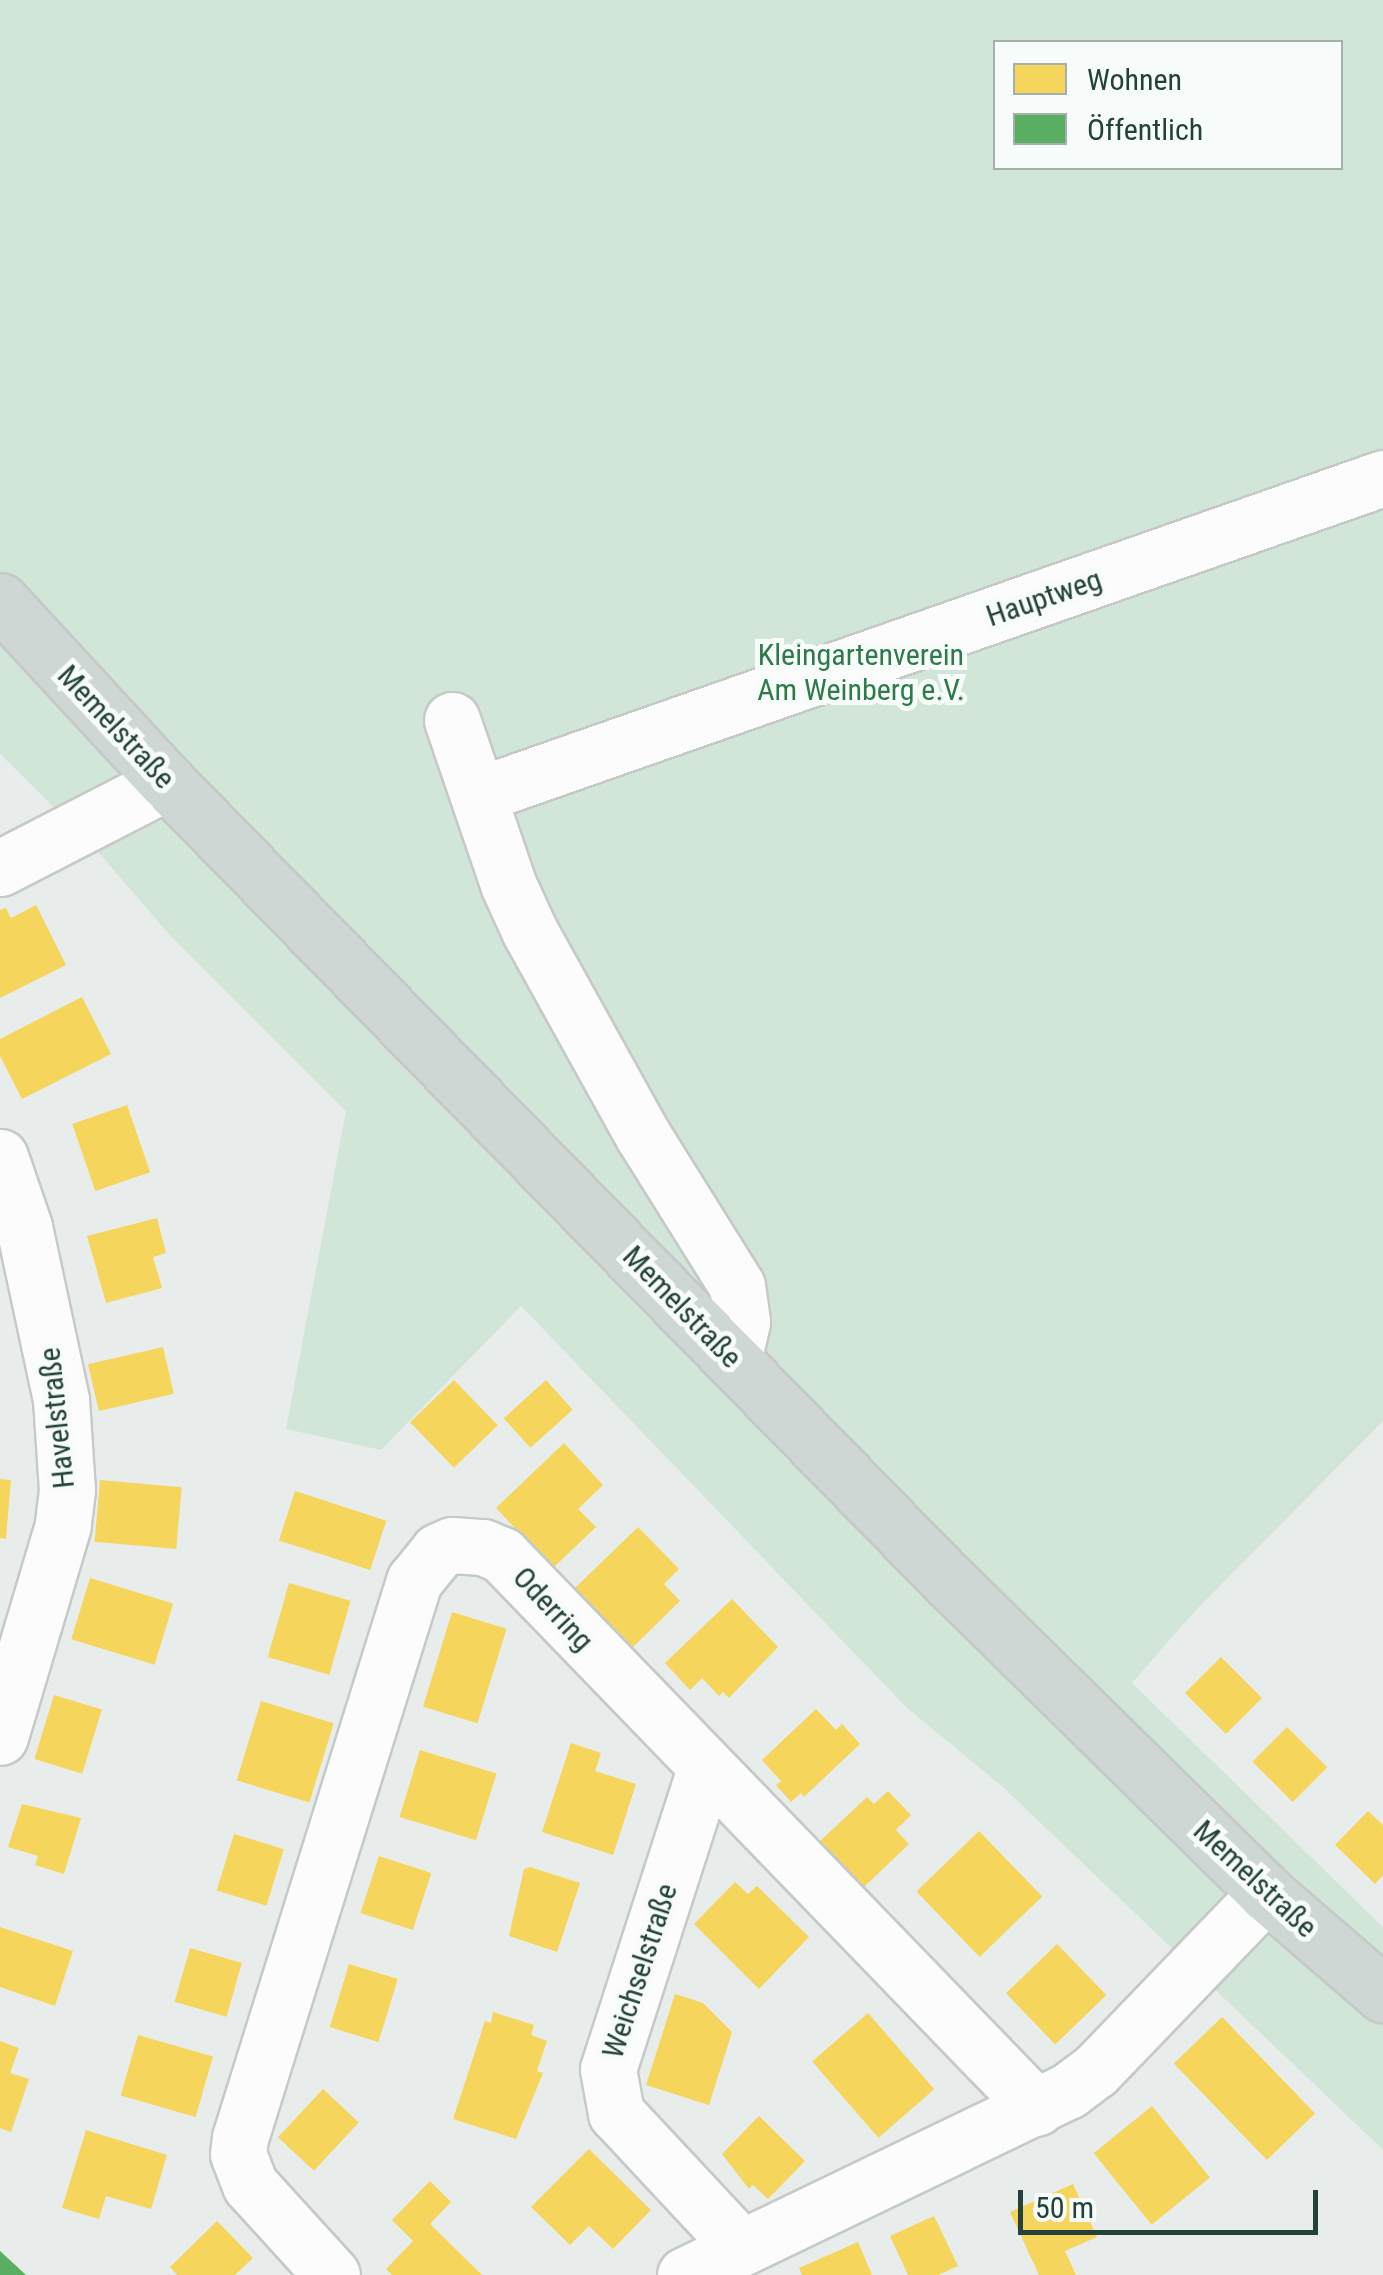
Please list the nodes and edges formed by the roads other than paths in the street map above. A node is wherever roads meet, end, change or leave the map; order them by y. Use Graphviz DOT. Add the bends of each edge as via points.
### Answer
graph roads {
  1 [pos="1383,478"];
  2 [pos="0,602"];
  3 [pos="452,720"];
  4 [pos="166,782"];
  5 [pos="478,795"];
  6 [pos="0,868"];
  7 [pos="0,1156"];
  8 [pos="733,1360"];
  9 [pos="0,1738"];
  10 [pos="705,1769"];
  11 [pos="1266,1893"];
  12 [pos="1383,1994"];
  13 [pos="1037,2108"];
  14 [pos="741,2248"];
  15 [pos="332,2275"];
  16 [pos="685,2275"];
  1 -- 5 [label="street, Hauptweg"];
  2 -- 4 [label="main road, Memelstraße"];
  3 -- 5 [label="street"];
  4 -- 6 [label="street"];
  4 -- 8 [label="main road, Memelstraße"];
  5 -- 8 [label="street" via="508,884 565,1002 736,1286 742,1322"];
  7 -- 9 [label="street, Havelstraße" via="24,1226 54,1365 67,1490 63,1525"];
  8 -- 11 [label="main road, Memelstraße"];
  10 -- 13 [label="street, Oderring"];
  10 -- 14 [label="street, Weichselstraße" via="608,2069 616,2113"];
  10 -- 15 [label="street, Oderring" via="502,1555 452,1545 425,1565 414,1581 240,2138 238,2154 250,2185"];
  11 -- 12 [label="main road, Memelstraße"];
  11 -- 13 [label="street" via="1095,2071"];
  13 -- 14 [label="street"];
  14 -- 16 [label="street"];
}
